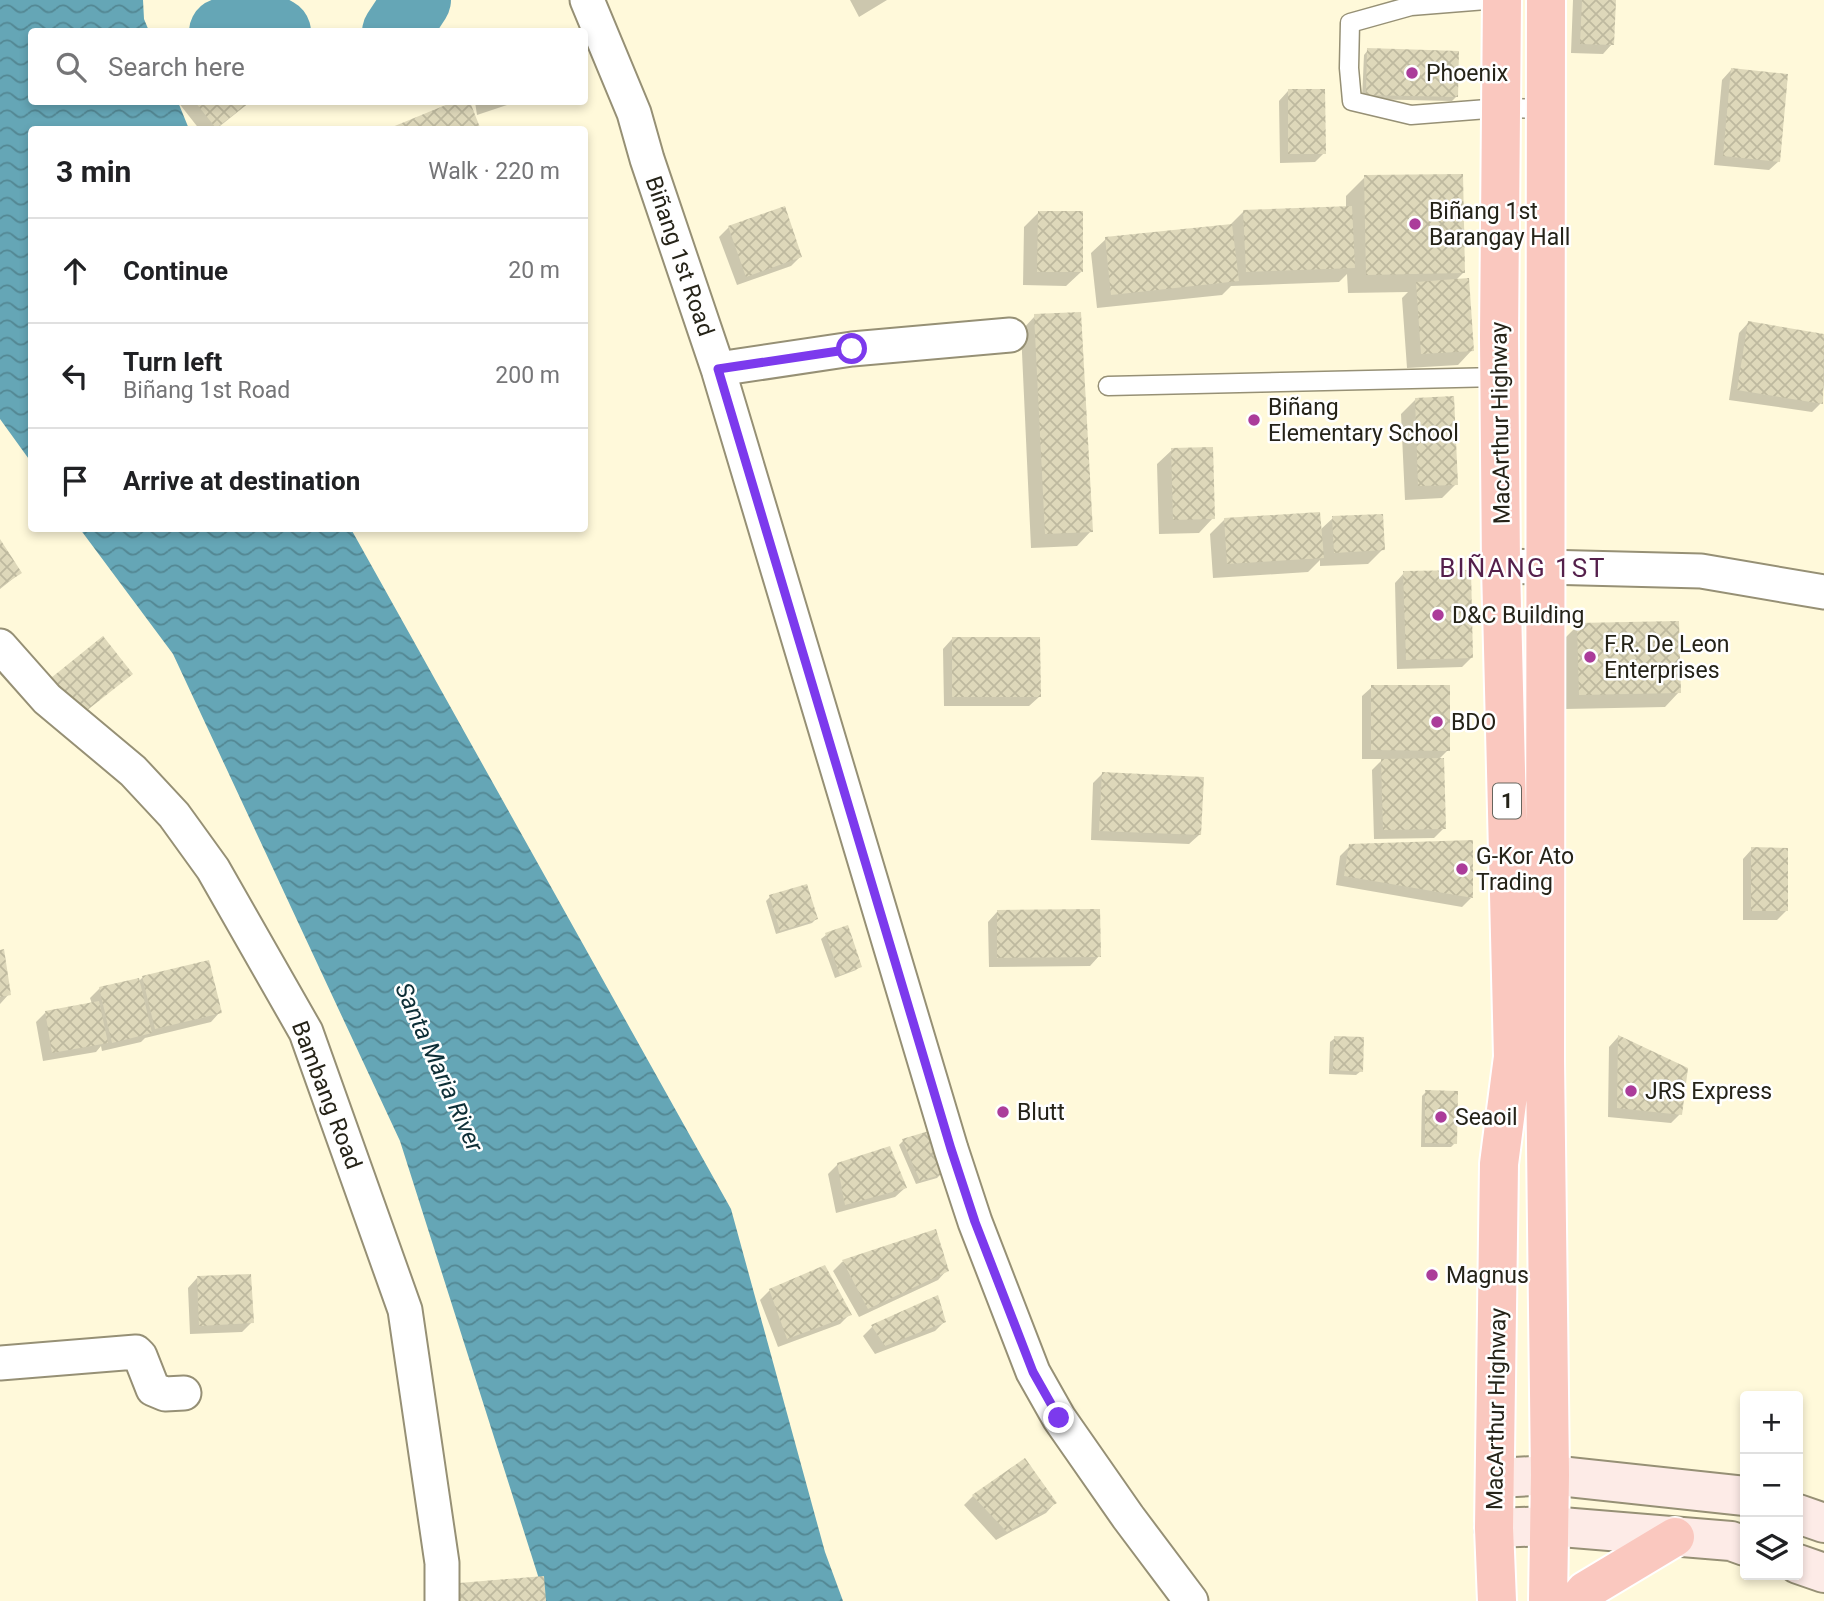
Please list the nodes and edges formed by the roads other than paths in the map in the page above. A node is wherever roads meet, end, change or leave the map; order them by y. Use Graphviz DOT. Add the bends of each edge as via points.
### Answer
graph roads {
  1 [pos="587,0"];
  2 [pos="1486,0"];
  3 [pos="1502,0"];
  4 [pos="1539,0"];
  5 [pos="1500,108"];
  6 [pos="1546,108"];
  7 [pos="1010,335"];
  8 [pos="718,369"];
  9 [pos="1499,377"];
  10 [pos="1108,386"];
  11 [pos="1501,566"];
  12 [pos="1547,566"];
  13 [pos="1824,592"];
  14 [pos="0,646"];
  15 [pos="0,1363"];
  16 [pos="184,1393"];
  17 [pos="1550,1475"];
  18 [pos="1496,1478"];
  19 [pos="1740,1495"];
  20 [pos="1803,1516"];
  21 [pos="1824,1523"];
  22 [pos="1549,1526"];
  23 [pos="1494,1528"];
  24 [pos="1675,1537"];
  25 [pos="1740,1544"];
  26 [pos="1803,1566"];
  27 [pos="1824,1573"];
  28 [pos="442,1601"];
  29 [pos="1191,1601"];
  30 [pos="1497,1601"];
  31 [pos="1548,1601"];
  32 [pos="1577,1601"];
  1 -- 8 [label="street, Biñang 1st Road" via="634,113"];
  2 -- 5 [label="lane" via="1411,6 1350,23 1352,101 1411,115"];
  3 -- 5 [label="highway, MacArthur Highway / 1"];
  4 -- 6 [label="highway, MacArthur Highway / 1"];
  5 -- 6 [label="lane"];
  5 -- 9 [label="highway, MacArthur Highway / 1"];
  6 -- 12 [label="highway, MacArthur Highway / 1"];
  7 -- 8 [label="street" via="852,349"];
  8 -- 29 [label="street, Biñang 1st Road" via="975,1222 1033,1372 1059,1418"];
  9 -- 10 [label="lane"];
  9 -- 11 [label="highway, MacArthur Highway / 1"];
  11 -- 12 [label="street"];
  11 -- 18 [label="highway, MacArthur Highway / 1" via="1513,1056 1499,1164"];
  12 -- 13 [label="street" via="1701,571"];
  12 -- 17 [label="highway, MacArthur Highway / 1" via="1545,1152"];
  14 -- 28 [label="street, Bambang Road" via="47,699 133,771 174,815 213,869 306,1032 405,1310 442,1563"];
  15 -- 16 [label="street" via="136,1352 153,1389"];
  17 -- 18 [label="main road"];
  17 -- 19 [label="main road"];
  17 -- 22 [label="highway, MacArthur Highway / 1"];
  18 -- 23 [label="highway, MacArthur Highway / 1"];
  20 -- 21 [label="main road"];
  22 -- 23 [label="main road"];
  22 -- 24 [label="main road"];
  22 -- 31 [label="highway, MacArthur Highway / 1"];
  23 -- 30 [label="highway, MacArthur Highway / 1"];
  24 -- 25 [label="main road"];
  24 -- 32 [label="highway"];
  26 -- 27 [label="main road"];
}
